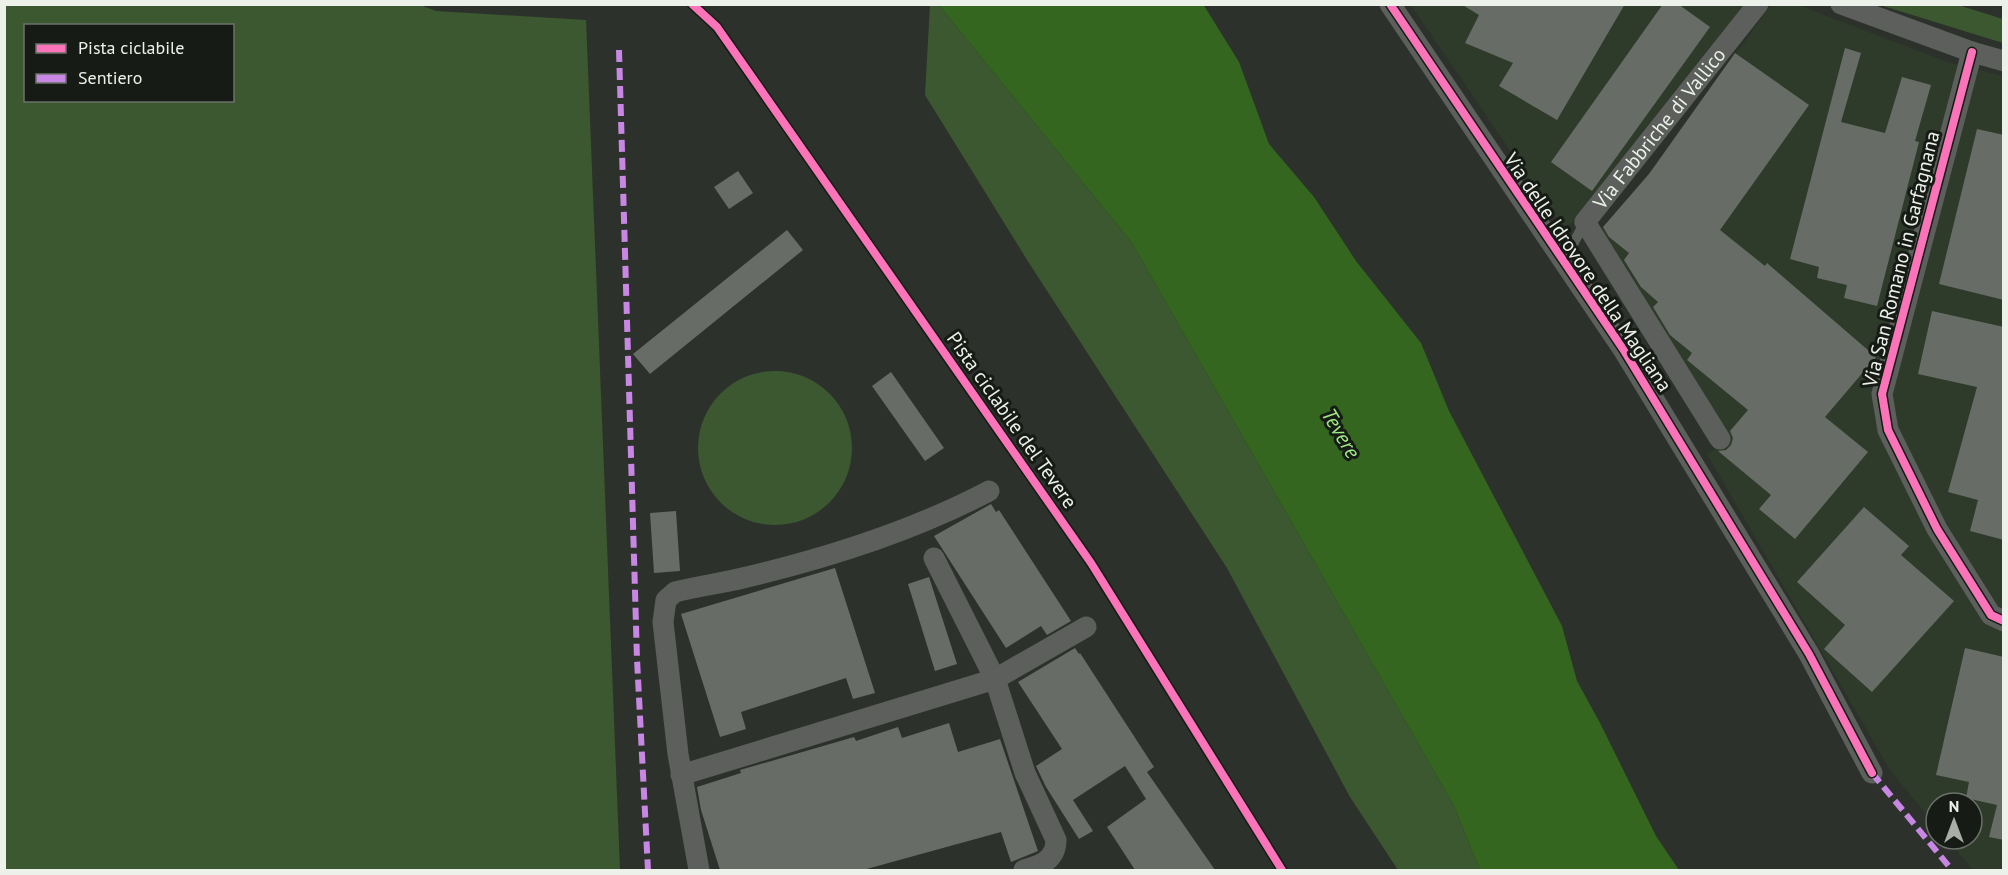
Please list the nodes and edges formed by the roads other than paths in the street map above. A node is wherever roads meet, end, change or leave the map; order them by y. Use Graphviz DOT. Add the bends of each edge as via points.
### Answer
graph roads {
  1 [pos="1389,4"];
  2 [pos="1758,4"];
  3 [pos="1841,4"];
  4 [pos="1972,52"];
  5 [pos="2004,61"];
  6 [pos="1585,222"];
  7 [pos="1570,271"];
  8 [pos="1720,439"];
  9 [pos="989,491"];
  10 [pos="934,558"];
  11 [pos="2004,621"];
  12 [pos="1086,627"];
  13 [pos="995,679"];
  14 [pos="1872,772"];
  15 [pos="681,775"];
  16 [pos="699,870"];
  17 [pos="1024,870"];
  1 -- 7 [label="street, Via delle Idrovore della Magliana"];
  2 -- 6 [label="street, Via Fabbriche di Vallico"];
  3 -- 4 [label="street"];
  4 -- 5 [label="street"];
  4 -- 11 [label="street, Via San Romano in Garfagnana" via="1882,394 1888,430 1937,530 1991,615"];
  6 -- 7 [label="lane" via="1573,244"];
  6 -- 8 [label="street, Via Fabbriche di Vallico"];
  7 -- 14 [label="street, Via delle Idrovore della Magliana" via="1623,349 1809,654"];
  9 -- 15 [label="street" via="943,515 890,535 670,596 663,606 663,622"];
  10 -- 13 [label="street"];
  12 -- 13 [label="street"];
  13 -- 15 [label="street"];
  13 -- 17 [label="street" via="1025,772 1056,840 1049,860"];
  15 -- 16 [label="street"];
}
